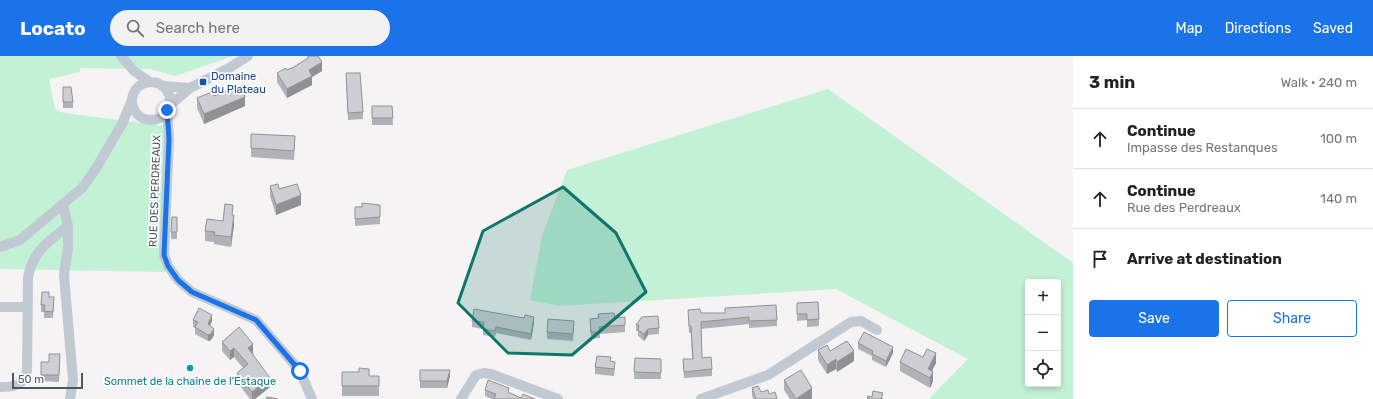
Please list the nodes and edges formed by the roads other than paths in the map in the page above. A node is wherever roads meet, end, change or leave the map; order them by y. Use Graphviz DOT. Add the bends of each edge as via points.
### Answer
graph roads {
  1 [pos="121,56"];
  2 [pos="248,56"];
  3 [pos="134,71"];
  4 [pos="150,82"];
  5 [pos="139,86"];
  6 [pos="162,86"];
  7 [pos="190,88"];
  8 [pos="132,100"];
  9 [pos="168,108"];
  10 [pos="138,115"];
  11 [pos="156,119"];
  12 [pos="122,124"];
  13 [pos="169,129"];
  14 [pos="63,205"];
  15 [pos="68,226"];
  16 [pos="0,247"];
  17 [pos="0,307"];
  18 [pos="27,307"];
  19 [pos="877,330"];
  20 [pos="0,387"];
  21 [pos="70,399"];
  22 [pos="312,399"];
  23 [pos="461,399"];
  24 [pos="558,399"];
  25 [pos="701,399"];
  1 -- 3 [label="street"];
  2 -- 7 [label="street"];
  3 -- 4 [label="street"];
  3 -- 5 [label="street"];
  4 -- 5 [label="street"];
  4 -- 6 [label="street"];
  5 -- 8 [label="street"];
  6 -- 7 [label="street"];
  6 -- 9 [label="street" via="169,95"];
  7 -- 9 [label="street"];
  8 -- 10 [label="street"];
  8 -- 12 [label="street"];
  9 -- 11 [label="street"];
  9 -- 13 [label="street, RUE DES PERDREAUX"];
  10 -- 11 [label="street" via="148,120"];
  10 -- 12 [label="street"];
  11 -- 13 [label="street, RUE DES PERDREAUX"];
  12 -- 14 [label="street" via="82,188"];
  13 -- 22 [label="street, RUE DES PERDREAUX" via="164,255 168,266 178,280 192,292 256,320 300,371"];
  14 -- 15 [label="street"];
  14 -- 16 [label="street" via="20,240"];
  15 -- 18 [label="street" via="44,245 30,264"];
  15 -- 21 [label="street" via="64,275 73,380"];
  17 -- 18 [label="street"];
  18 -- 20 [label="street" via="25,379 13,387"];
  19 -- 25 [label="street" via="861,321 851,322 768,375"];
  23 -- 24 [label="street" via="476,375 484,372"];
}
